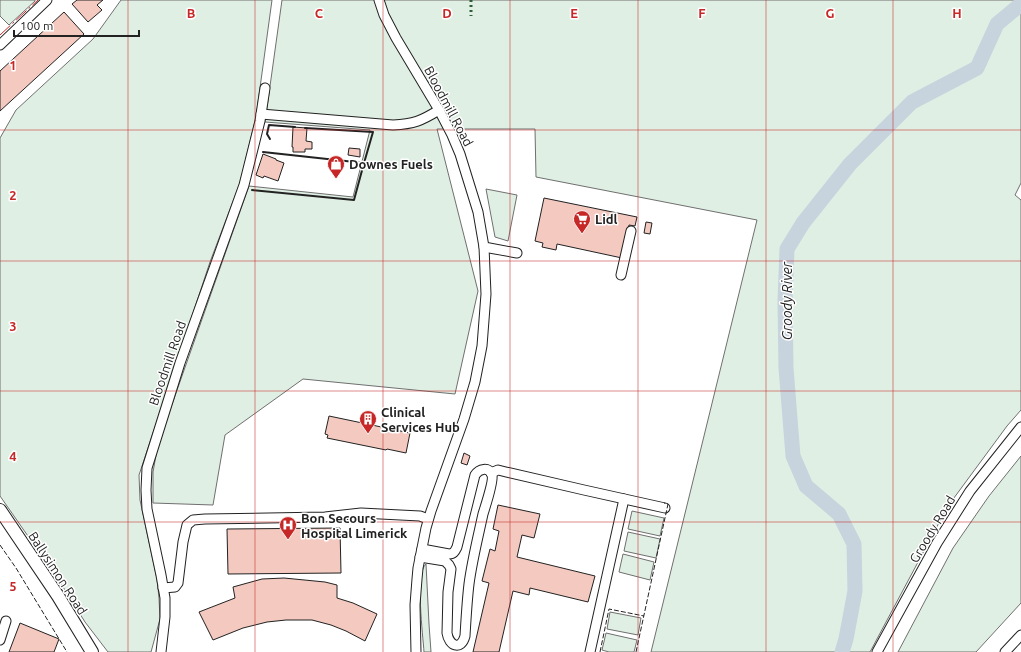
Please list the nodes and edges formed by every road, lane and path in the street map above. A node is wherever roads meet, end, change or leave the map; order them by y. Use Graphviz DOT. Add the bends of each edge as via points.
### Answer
graph roads {
  1 [pos="47,0"];
  2 [pos="379,0"];
  3 [pos="0,45"];
  4 [pos="265,88"];
  5 [pos="439,110"];
  6 [pos="261,114"];
  7 [pos="630,231"];
  8 [pos="484,247"];
  9 [pos="517,253"];
  10 [pos="621,275"];
  11 [pos="1021,427"];
  12 [pos="491,473"];
  13 [pos="624,500"];
  14 [pos="665,508"];
  15 [pos="0,510"];
  16 [pos="428,520"];
  17 [pos="421,553"];
  18 [pos="163,588"];
  19 [pos="6,622"];
  20 [pos="1021,635"];
  21 [pos="0,640"];
  22 [pos="92,652"];
  23 [pos="161,652"];
  24 [pos="416,652"];
  25 [pos="590,652"];
  26 [pos="878,652"];
  27 [pos="1005,652"];
  1 -- 3 [label="street"];
  2 -- 5 [label="street, Bloodmill Road" via="396,38"];
  4 -- 6 [label="street, Bloodmill Road"];
  5 -- 6 [label="street" via="419,121 393,125"];
  5 -- 8 [label="street, Bloodmill Road" via="466,171 478,212"];
  6 -- 18 [label="street, Bloodmill Road" via="244,186 180,363 147,468 147,509"];
  7 -- 10 [label="street"];
  8 -- 9 [label="street"];
  8 -- 16 [label="street, Bloodmill Road" via="486,294 482,346 475,382"];
  11 -- 26 [label="street, Groody Road" via="970,491 937,543"];
  12 -- 13 [label="street" via="498,470"];
  12 -- 17 [label="street" via="484,469 477,471 475,475 454,552"];
  12 -- 17 [label="street" via="492,482 469,583 465,636 461,644 453,644 447,633 451,569 445,561"];
  13 -- 14 [label="street"];
  13 -- 25 [label="street"];
  15 -- 22 [label="main road, Ballysimon Road"];
  16 -- 17 [label="street, Bloodmill Road"];
  16 -- 18 [label="street" via="420,516 360,513 325,517 193,520 187,526 183,542 178,583 175,587"];
  17 -- 24 [label="street, Bloodmill Road" via="415,605"];
  18 -- 23 [label="street, Bloodmill Road" via="166,616"];
  19 -- 21 [label="street"];
  20 -- 27 [label="street"];
}
